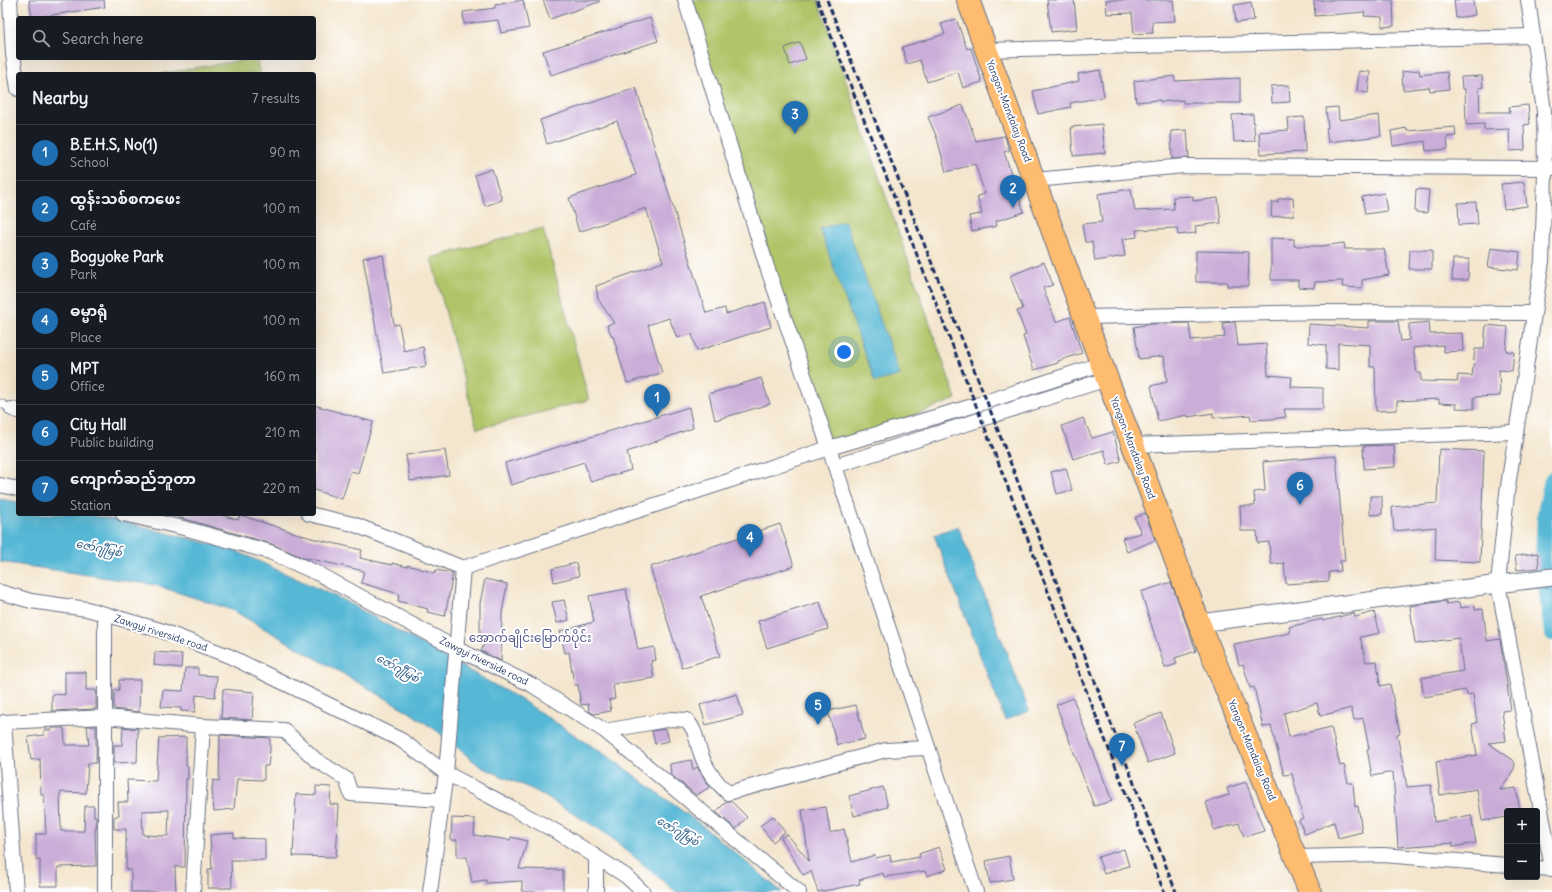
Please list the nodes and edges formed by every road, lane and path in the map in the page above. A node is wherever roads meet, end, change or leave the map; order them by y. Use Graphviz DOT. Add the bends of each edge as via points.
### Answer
graph roads {
  1 [pos="10,0"];
  2 [pos="685,0"];
  3 [pos="968,0"];
  4 [pos="1528,0"];
  5 [pos="1533,36"];
  6 [pos="985,50"];
  7 [pos="16,75"];
  8 [pos="1548,168"];
  9 [pos="1035,180"];
  10 [pos="1533,313"];
  11 [pos="1085,317"];
  12 [pos="1104,371"];
  13 [pos="1516,432"];
  14 [pos="1133,445"];
  15 [pos="829,448"];
  16 [pos="835,466"];
  17 [pos="0,484"];
  18 [pos="16,488"];
  19 [pos="316,515"];
  20 [pos="132,516"];
  21 [pos="463,568"];
  22 [pos="1552,577"];
  23 [pos="1506,583"];
  24 [pos="0,592"];
  25 [pos="105,614"];
  26 [pos="1199,623"];
  27 [pos="457,649"];
  28 [pos="105,717"];
  29 [pos="203,726"];
  30 [pos="605,731"];
  31 [pos="927,748"];
  32 [pos="446,773"];
  33 [pos="442,800"];
  34 [pos="596,857"];
  35 [pos="1297,857"];
  36 [pos="1504,865"];
  37 [pos="1540,868"];
  38 [pos="1552,869"];
  39 [pos="16,892"];
  40 [pos="105,892"];
  41 [pos="193,892"];
  42 [pos="430,892"];
  43 [pos="596,892"];
  44 [pos="643,892"];
  45 [pos="799,892"];
  46 [pos="976,892"];
  47 [pos="1310,892"];
  1 -- 7 [label="street"];
  2 -- 15 [label="street" via="767,267"];
  3 -- 6 [label="highway, Yangon-Mandalay Road"];
  4 -- 5 [label="street"];
  5 -- 6 [label="street"];
  5 -- 8 [label="street" via="1544,111"];
  6 -- 9 [label="highway, Yangon-Mandalay Road"];
  8 -- 9 [label="street" via="1184,166"];
  8 -- 10 [label="street" via="1542,261"];
  9 -- 11 [label="highway, Yangon-Mandalay Road"];
  10 -- 11 [label="street" via="1322,312"];
  10 -- 13 [label="street"];
  11 -- 12 [label="highway, Yangon-Mandalay Road"];
  12 -- 14 [label="highway, Yangon-Mandalay Road"];
  12 -- 15 [label="street"];
  12 -- 16 [label="street"];
  13 -- 14 [label="street"];
  13 -- 23 [label="street" via="1507,493"];
  14 -- 26 [label="highway, Yangon-Mandalay Road"];
  15 -- 16 [label="street"];
  15 -- 21 [label="street"];
  16 -- 31 [label="street"];
  17 -- 18 [label="street"];
  19 -- 21 [label="street" via="353,524"];
  20 -- 27 [label="street, Zawgyi riverside road" via="270,552 319,574"];
  21 -- 27 [label="street"];
  22 -- 23 [label="street"];
  23 -- 26 [label="street"];
  23 -- 38 [label="street"];
  24 -- 25 [label="street, Zawgyi riverside road" via="31,601"];
  25 -- 28 [label="street"];
  25 -- 32 [label="street, Zawgyi riverside road" via="160,630 229,656 401,740"];
  26 -- 35 [label="highway, Yangon-Mandalay Road"];
  27 -- 30 [label="street, Zawgyi riverside road" via="532,685"];
  27 -- 32 [label="street"];
  28 -- 29 [label="street"];
  28 -- 39 [label="street" via="4,722"];
  28 -- 40 [label="street"];
  29 -- 33 [label="street" via="284,730 316,760 346,779 351,794"];
  29 -- 41 [label="street"];
  30 -- 31 [label="street" via="671,718 687,720 696,731 701,754 716,782 728,793 886,750"];
  30 -- 45 [label="street, Zawgyi riverside road"];
  31 -- 46 [label="street"];
  32 -- 33 [label="street"];
  32 -- 34 [label="street, Zawgyi riverside road" via="559,833"];
  33 -- 42 [label="street"];
  34 -- 43 [label="street"];
  34 -- 44 [label="street, Zawgyi riverside road" via="626,876"];
  35 -- 36 [label="street" via="1383,855"];
  35 -- 47 [label="highway, Yangon-Mandalay Road"];
  37 -- 38 [label="street"];
}
